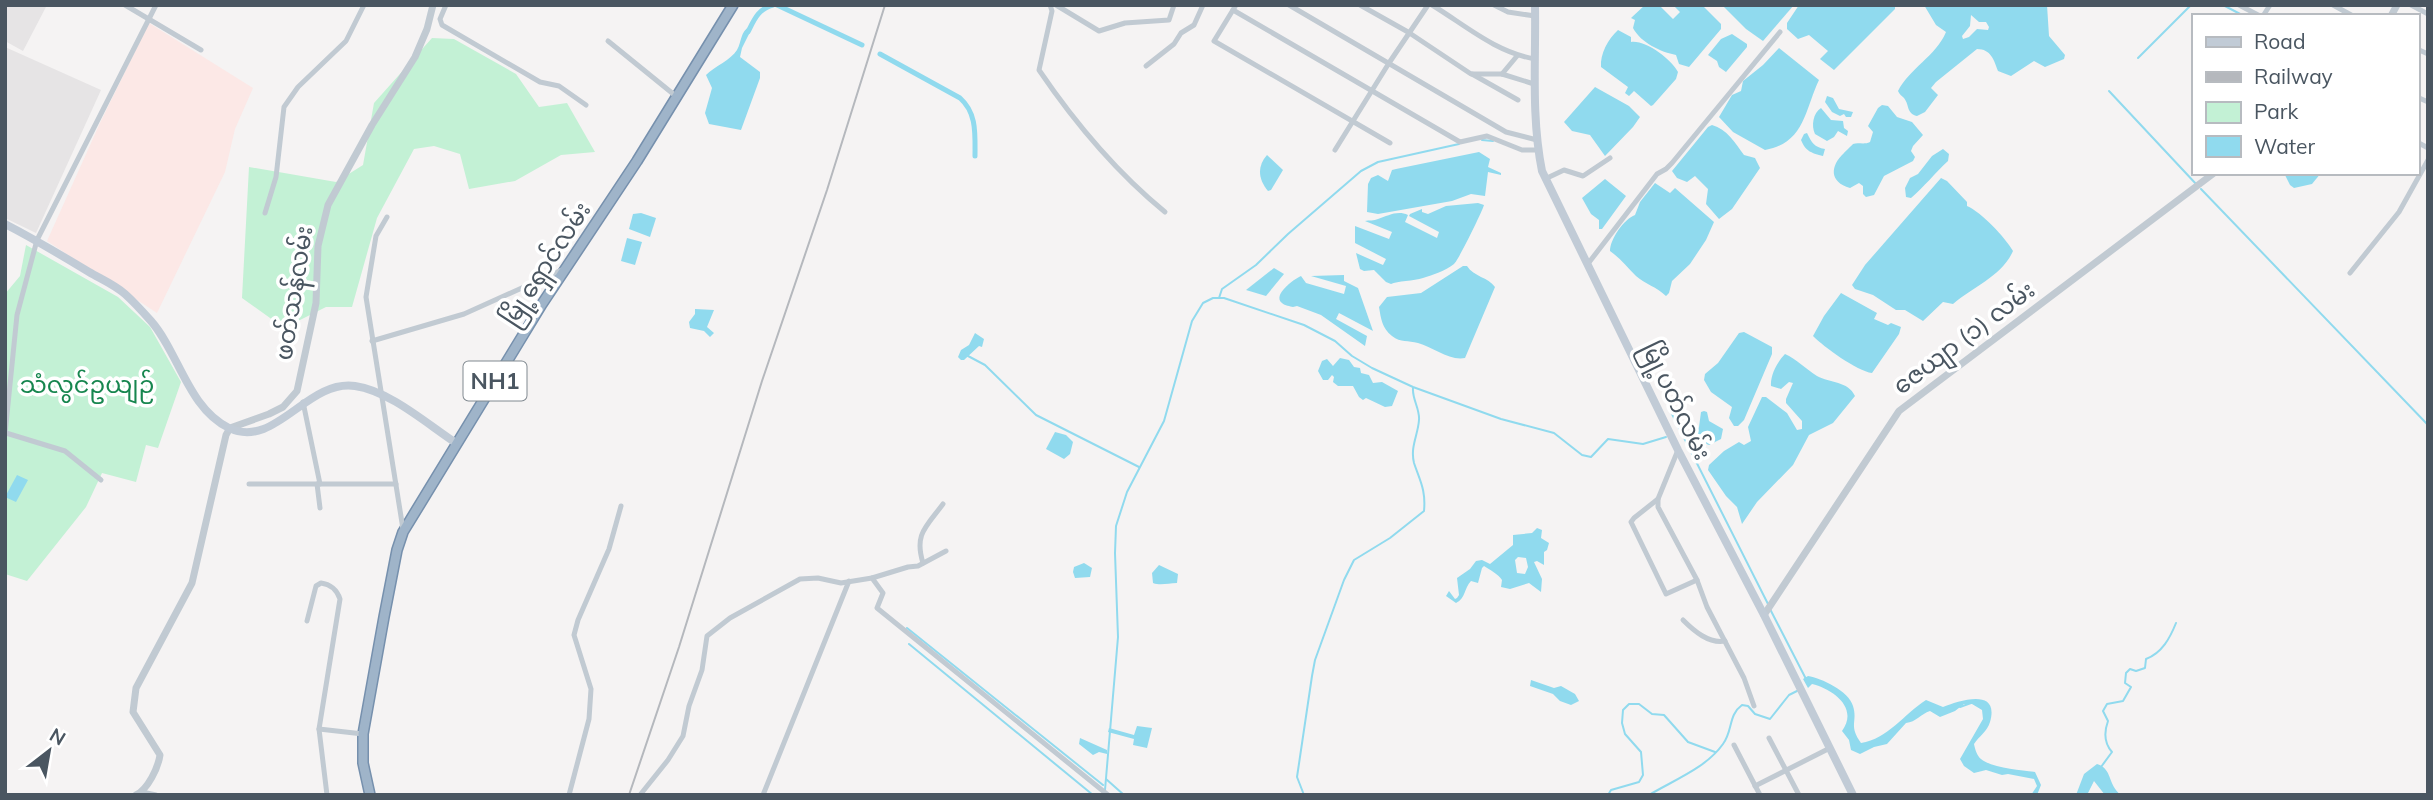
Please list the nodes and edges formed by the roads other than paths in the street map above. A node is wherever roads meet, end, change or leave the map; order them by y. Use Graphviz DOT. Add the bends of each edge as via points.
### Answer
graph roads {
  1 [pos="125,5"];
  2 [pos="156,5"];
  3 [pos="364,5"];
  4 [pos="432,5"];
  5 [pos="446,5"];
  6 [pos="733,5"];
  7 [pos="1050,5"];
  8 [pos="1056,5"];
  9 [pos="1174,5"];
  10 [pos="1203,5"];
  11 [pos="1289,5"];
  12 [pos="1360,5"];
  13 [pos="1430,5"];
  14 [pos="1493,5"];
  15 [pos="1535,5"];
  16 [pos="2239,5"];
  17 [pos="2333,5"];
  18 [pos="2411,5"];
  19 [pos="1234,8"];
  20 [pos="2258,14"];
  21 [pos="2349,14"];
  22 [pos="2428,14"];
  23 [pos="1535,16"];
  24 [pos="150,19"];
  25 [pos="429,20"];
  26 [pos="442,25"];
  27 [pos="1408,32"];
  28 [pos="1780,32"];
  29 [pos="608,41"];
  30 [pos="201,50"];
  31 [pos="1517,56"];
  32 [pos="1535,59"];
  33 [pos="1389,63"];
  34 [pos="1146,66"];
  35 [pos="1471,74"];
  36 [pos="1502,74"];
  37 [pos="1534,84"];
  38 [pos="1372,92"];
  39 [pos="677,97"];
  40 [pos="1518,100"];
  41 [pos="586,105"];
  42 [pos="1353,122"];
  43 [pos="1537,140"];
  44 [pos="1390,143"];
  45 [pos="1335,150"];
  46 [pos="1538,150"];
  47 [pos="1611,158"];
  48 [pos="2428,160"];
  49 [pos="2211,175"];
  50 [pos="1545,179"];
  51 [pos="1165,212"];
  52 [pos="265,213"];
  53 [pos="387,217"];
  54 [pos="5,224"];
  55 [pos="37,240"];
  56 [pos="1587,265"];
  57 [pos="564,268"];
  58 [pos="2350,273"];
  59 [pos="372,341"];
  60 [pos="381,393"];
  61 [pos="303,402"];
  62 [pos="230,428"];
  63 [pos="6,433"];
  64 [pos="456,443"];
  65 [pos="1678,450"];
  66 [pos="101,480"];
  67 [pos="249,484"];
  68 [pos="318,484"];
  69 [pos="396,484"];
  70 [pos="1658,499"];
  71 [pos="943,504"];
  72 [pos="621,506"];
  73 [pos="320,508"];
  74 [pos="403,532"];
  75 [pos="946,551"];
  76 [pos="923,564"];
  77 [pos="872,578"];
  78 [pos="1697,580"];
  79 [pos="849,582"];
  80 [pos="1764,615"];
  81 [pos="1683,620"];
  82 [pos="307,621"];
  83 [pos="1725,642"];
  84 [pos="1754,706"];
  85 [pos="318,729"];
  86 [pos="363,734"];
  87 [pos="1769,738"];
  88 [pos="1734,745"];
  89 [pos="1830,748"];
  90 [pos="1786,770"];
  91 [pos="1755,786"];
  92 [pos="139,793"];
  93 [pos="156,795"];
  94 [pos="327,795"];
  95 [pos="370,795"];
  96 [pos="569,795"];
  97 [pos="640,795"];
  98 [pos="763,795"];
  99 [pos="1108,795"];
  100 [pos="1760,795"];
  101 [pos="1799,795"];
  102 [pos="1853,795"];
  1 -- 24 [label="street"];
  2 -- 24 [label="street"];
  3 -- 52 [label="street" via="346,41 284,107 276,177"];
  4 -- 25 [label="street, ဖတ်သန်လမ်း"];
  5 -- 26 [label="street"];
  6 -- 39 [label="highway, မြို့ရှောင်လမ်း / NH1"];
  7 -- 51 [label="street" via="1039,70 1101,153"];
  8 -- 9 [label="street" via="1099,31 1125,23 1169,20"];
  10 -- 34 [label="street" via="1194,25"];
  11 -- 33 [label="street"];
  12 -- 27 [label="street"];
  13 -- 27 [label="street"];
  13 -- 31 [label="street"];
  14 -- 23 [label="street"];
  15 -- 23 [label="main road, မြို့ပတ်လမ်း"];
  16 -- 20 [label="street"];
  17 -- 21 [label="street"];
  18 -- 22 [label="street"];
  19 -- 38 [label="street"];
  19 -- 42 [label="street" via="1214,41"];
  23 -- 32 [label="main road, မြို့ပတ်လမ်း"];
  24 -- 30 [label="street"];
  24 -- 55 [label="street"];
  25 -- 26 [label="street"];
  25 -- 62 [label="street, ဖတ်သန်လမ်း" via="415,57 328,205 318,246 316,303 297,391 283,407"];
  26 -- 41 [label="street"];
  27 -- 33 [label="street"];
  27 -- 35 [label="street"];
  28 -- 56 [label="street" via="1672,163 1657,174"];
  29 -- 39 [label="street"];
  31 -- 32 [label="street"];
  31 -- 36 [label="street"];
  32 -- 37 [label="main road, မြို့ပတ်လမ်း"];
  33 -- 38 [label="street"];
  33 -- 43 [label="street" via="1506,132"];
  35 -- 36 [label="street"];
  35 -- 40 [label="street"];
  36 -- 37 [label="street"];
  37 -- 43 [label="main road, မြို့ပတ်လမ်း"];
  38 -- 42 [label="street"];
  38 -- 46 [label="street" via="1460,142 1487,136 1522,150"];
  39 -- 57 [label="highway, မြို့ရှောင်လမ်း / NH1"];
  42 -- 44 [label="street"];
  42 -- 45 [label="street"];
  43 -- 46 [label="main road, မြို့ပတ်လမ်း"];
  46 -- 50 [label="main road, မြို့ပတ်လမ်း"];
  47 -- 50 [label="street" via="1587,175 1564,170"];
  48 -- 58 [label="street" via="2399,212"];
  49 -- 80 [label="street, ဇေယျာ (၁) လမ်း" via="1899,411"];
  50 -- 56 [label="main road, မြို့ပတ်လမ်း"];
  53 -- 59 [label="street" via="376,236 366,297"];
  54 -- 55 [label="main road"];
  55 -- 62 [label="main road" via="124,292 154,324 204,408"];
  55 -- 63 [label="street" via="17,315"];
  56 -- 65 [label="main road, မြို့ပတ်လမ်း"];
  57 -- 59 [label="street" via="464,314"];
  57 -- 64 [label="highway, မြို့ရှောင်လမ်း / NH1"];
  59 -- 60 [label="street"];
  60 -- 61 [label="main road" via="333,387"];
  60 -- 64 [label="main road"];
  60 -- 69 [label="street"];
  61 -- 62 [label="main road" via="263,430"];
  61 -- 68 [label="street"];
  62 -- 92 [label="street" via="192,583 136,688 133,712 160,755"];
  63 -- 66 [label="street" via="65,451"];
  64 -- 74 [label="highway, မြို့ရှောင်လမ်း / NH1"];
  65 -- 70 [label="street"];
  65 -- 80 [label="main road, မြို့ပတ်လမ်း"];
  67 -- 68 [label="street"];
  68 -- 69 [label="street"];
  68 -- 73 [label="street"];
  69 -- 74 [label="street"];
  70 -- 78 [label="street"];
  70 -- 78 [label="street" via="1631,522 1660,583 1666,594"];
  71 -- 76 [label="street" via="918,544"];
  72 -- 96 [label="street" via="575,635 591,689 589,719"];
  74 -- 86 [label="highway, မြို့ရှောင်လမ်း / NH1"];
  75 -- 76 [label="street"];
  76 -- 77 [label="street"];
  77 -- 79 [label="street"];
  77 -- 99 [label="street" via="883,593 877,608"];
  78 -- 83 [label="street"];
  79 -- 97 [label="street" via="800,579 707,635 683,736"];
  79 -- 98 [label="street"];
  80 -- 89 [label="main road, မြို့ပတ်လမ်း"];
  81 -- 83 [label="street" via="1716,643"];
  82 -- 85 [label="street" via="316,586 329,585 340,599"];
  83 -- 84 [label="street"];
  85 -- 86 [label="street"];
  85 -- 94 [label="street"];
  86 -- 95 [label="highway, မြို့ရှောင်လမ်း / NH1"];
  87 -- 90 [label="street"];
  88 -- 91 [label="street"];
  89 -- 90 [label="street"];
  89 -- 102 [label="main road, မြို့ပတ်လမ်း"];
  90 -- 91 [label="street"];
  90 -- 101 [label="street"];
  91 -- 100 [label="street"];
  92 -- 93 [label="street"];
}
